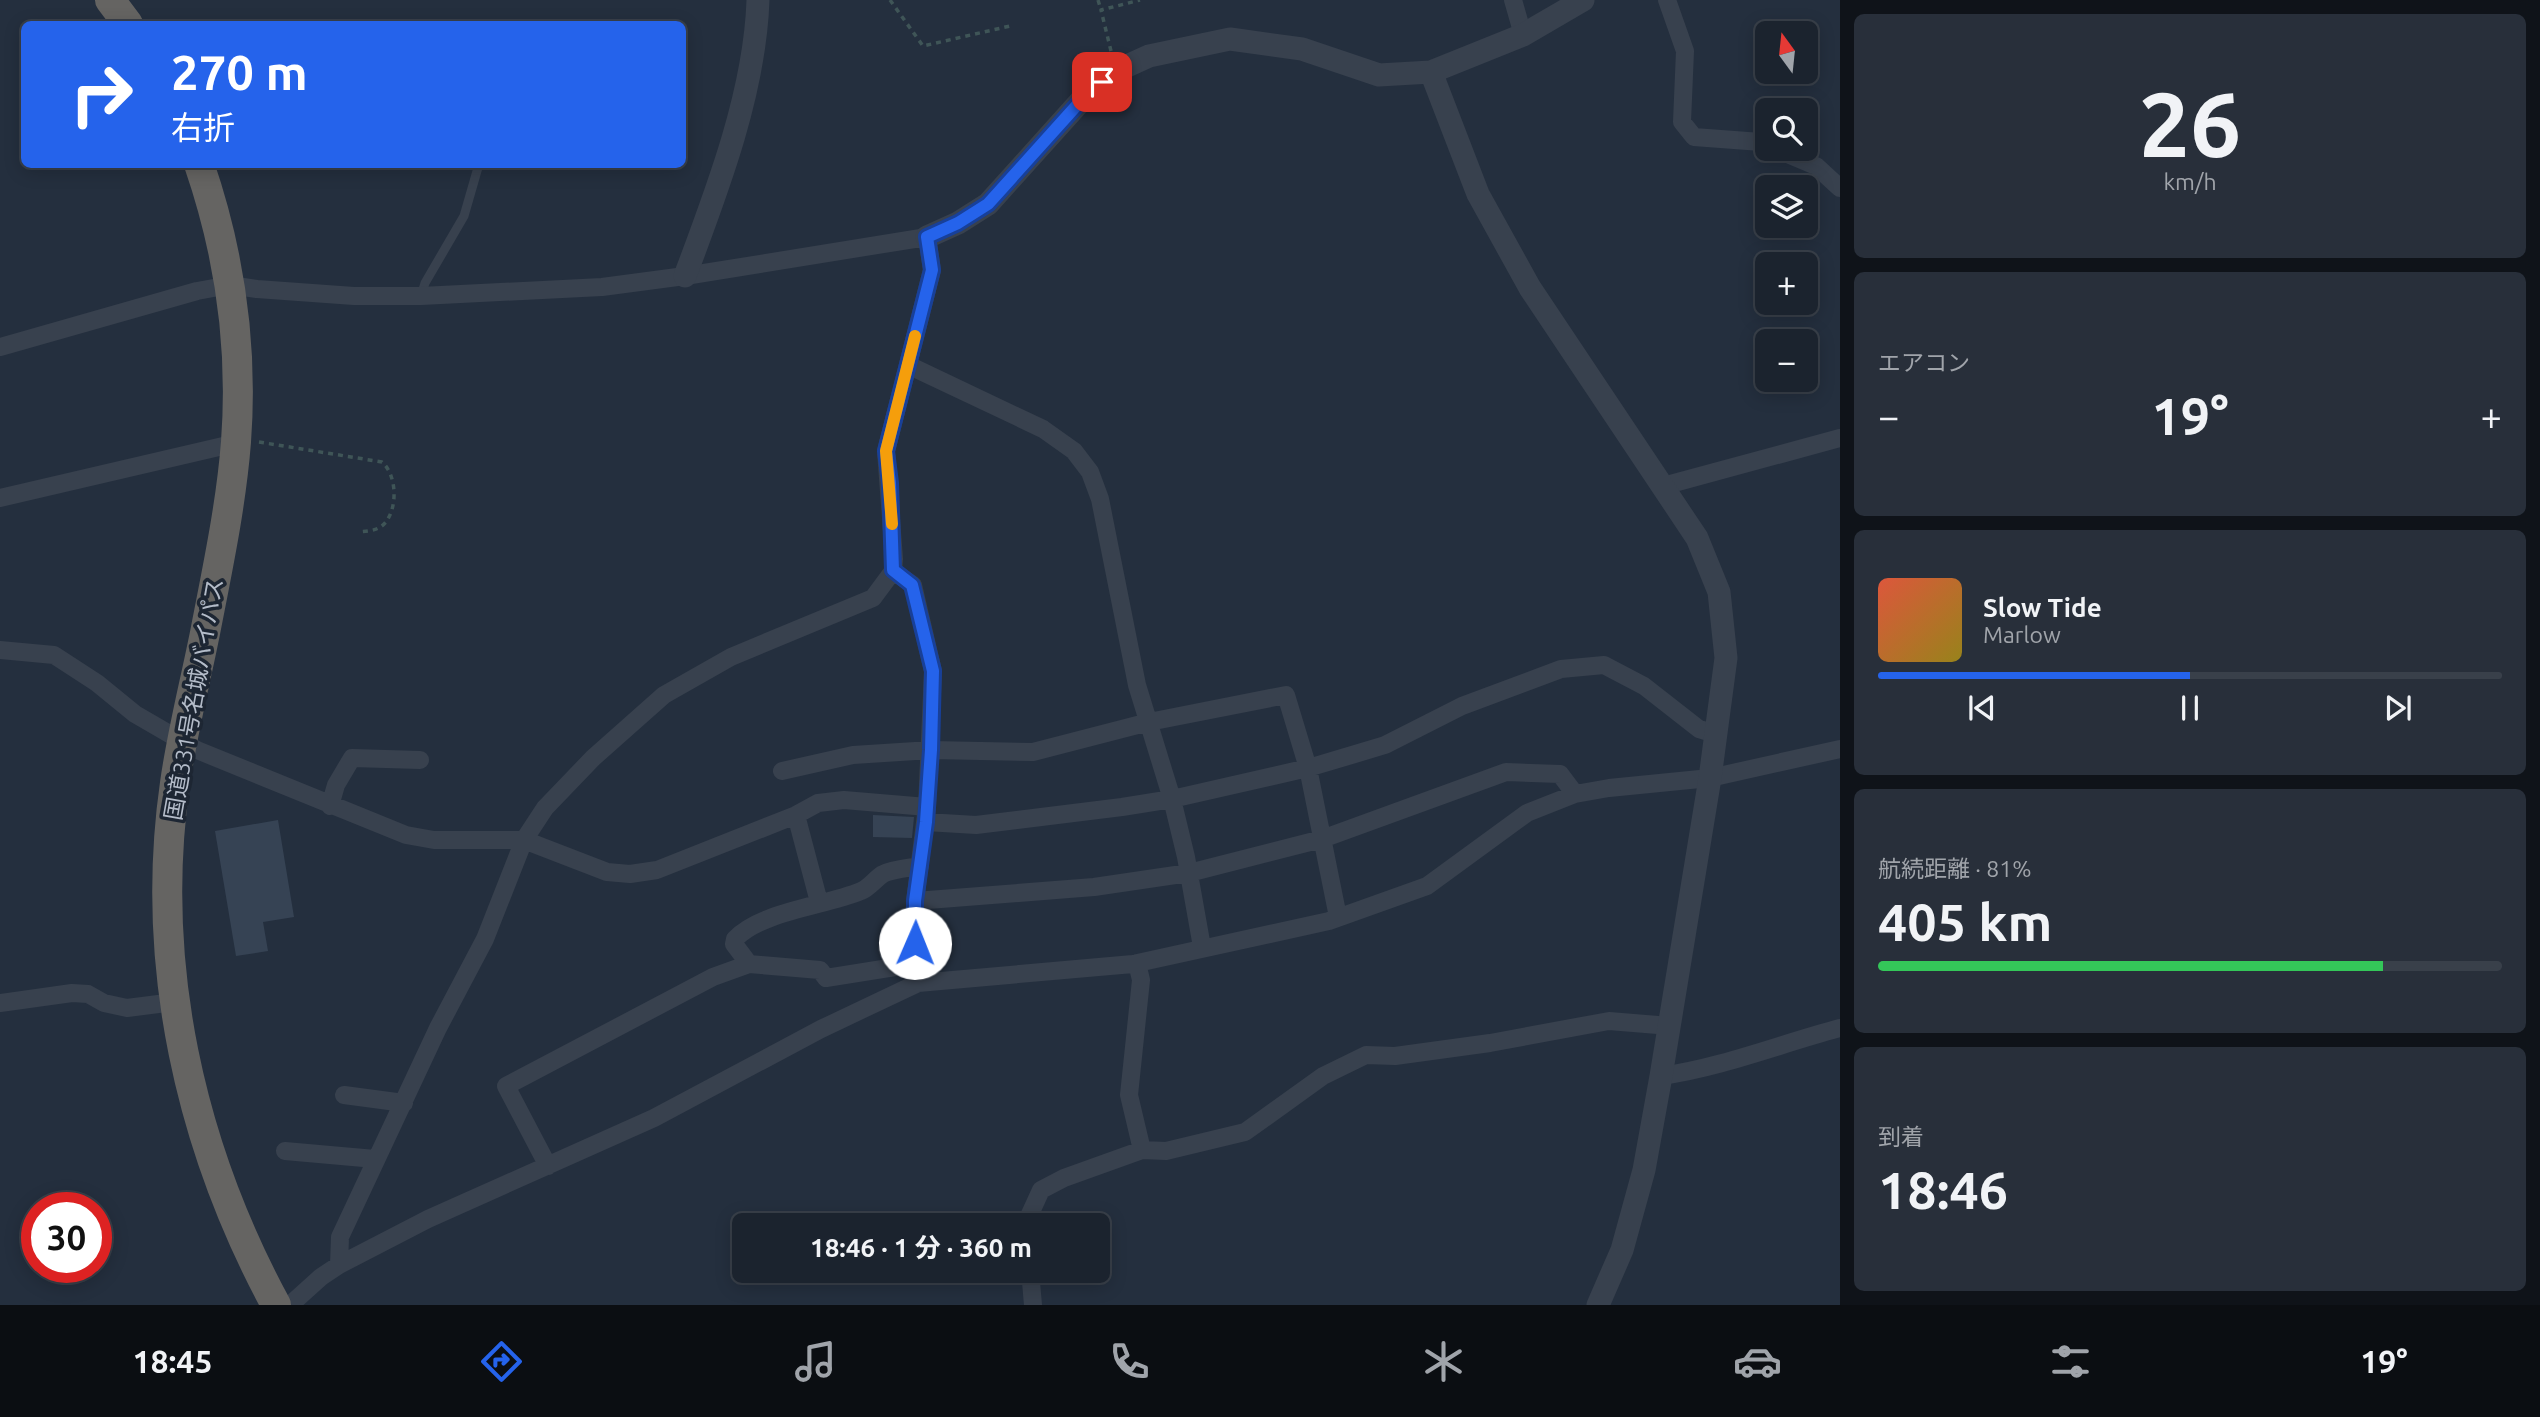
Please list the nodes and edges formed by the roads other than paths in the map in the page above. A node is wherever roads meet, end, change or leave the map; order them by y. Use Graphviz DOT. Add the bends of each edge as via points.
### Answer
graph roads {
  1 [pos="110,0"];
  2 [pos="758,0"];
  3 [pos="1513,0"];
  4 [pos="1583,0"];
  5 [pos="1667,0"];
  6 [pos="126,21"];
  7 [pos="1523,35"];
  8 [pos="1432,72"];
  9 [pos="1755,142"];
  10 [pos="1804,161"];
  11 [pos="200,168"];
  12 [pos="478,168"];
  13 [pos="1840,188"];
  14 [pos="927,237"];
  15 [pos="685,276"];
  16 [pos="230,285"];
  17 [pos="421,296"];
  18 [pos="0,347"];
  19 [pos="908,365"];
  20 [pos="1840,438"];
  21 [pos="236,443"];
  22 [pos="1663,486"];
  23 [pos="0,498"];
  24 [pos="893,570"];
  25 [pos="0,650"];
  26 [pos="1149,722"];
  27 [pos="1716,734"];
  28 [pos="182,741"];
  29 [pos="1840,749"];
  30 [pos="931,750"];
  31 [pos="420,760"];
  32 [pos="1308,768"];
  33 [pos="782,771"];
  34 [pos="1710,778"];
  35 [pos="1574,794"];
  36 [pos="1172,799"];
  37 [pos="330,806"];
  38 [pos="926,814"];
  39 [pos="796,815"];
  40 [pos="1322,839"];
  41 [pos="524,840"];
  42 [pos="920,866"];
  43 [pos="1189,873"];
  44 [pos="915,901"];
  45 [pos="819,902"];
  46 [pos="1338,917"];
  47 [pos="1202,947"];
  48 [pos="1137,963"];
  49 [pos="749,964"];
  50 [pos="914,964"];
  51 [pos="918,983"];
  52 [pos="174,1002"];
  53 [pos="0,1003"];
  54 [pos="1670,1026"];
  55 [pos="1840,1028"];
  56 [pos="1661,1076"];
  57 [pos="344,1095"];
  58 [pos="404,1104"];
  59 [pos="1142,1150"];
  60 [pos="285,1151"];
  61 [pos="376,1160"];
  62 [pos="548,1166"];
  63 [pos="1030,1213"];
  64 [pos="340,1265"];
  65 [pos="1031,1283"];
  66 [pos="276,1305"];
  67 [pos="290,1305"];
  68 [pos="1033,1305"];
  69 [pos="1598,1305"];
  1 -- 6 [label="highway"];
  2 -- 15 [label="street" via="737,124"];
  3 -- 7 [label="street"];
  4 -- 7 [label="street"];
  5 -- 9 [label="street" via="1685,51 1682,122 1694,137"];
  7 -- 8 [label="street"];
  8 -- 14 [label="street" via="1379,75 1302,49 1230,39 1149,56 1116,71 1087,94 988,204"];
  8 -- 22 [label="street" via="1478,194 1530,288"];
  10 -- 13 [label="street"];
  11 -- 16 [label="highway, 国道331号名城バイパス"];
  12 -- 17 [label="lane" via="464,216"];
  14 -- 15 [label="street"];
  14 -- 19 [label="street" via="932,270"];
  15 -- 17 [label="street" via="602,286"];
  16 -- 17 [label="street" via="354,296"];
  16 -- 18 [label="street"];
  16 -- 21 [label="highway, 国道331号名城バイパス"];
  19 -- 24 [label="street" via="886,451"];
  19 -- 26 [label="street" via="1043,429 1074,451 1090,472 1100,499"];
  20 -- 22 [label="street"];
  21 -- 23 [label="street"];
  21 -- 28 [label="highway, 国道331号名城バイパス" via="220,552"];
  22 -- 27 [label="street" via="1698,538 1719,592 1726,658"];
  24 -- 30 [label="street" via="912,585 933,671"];
  24 -- 41 [label="street" via="873,598 731,657 664,695 583,768 545,808"];
  25 -- 28 [label="street" via="54,655 135,714"];
  26 -- 30 [label="street" via="1033,752"];
  26 -- 32 [label="street" via="1286,695"];
  26 -- 36 [label="street"];
  27 -- 32 [label="street" via="1699,729 1644,686 1604,665 1561,669 1462,706 1385,746"];
  27 -- 34 [label="street"];
  28 -- 37 [label="street"];
  28 -- 52 [label="highway, 国道331号名城バイパス" via="168,891"];
  29 -- 34 [label="street"];
  30 -- 33 [label="street" via="853,755"];
  30 -- 38 [label="street"];
  31 -- 37 [label="street" via="352,758 335,785"];
  32 -- 36 [label="street"];
  32 -- 40 [label="street"];
  34 -- 35 [label="street"];
  34 -- 54 [label="street"];
  35 -- 40 [label="street" via="1560,774 1506,772"];
  35 -- 46 [label="street" via="1527,813 1427,886"];
  36 -- 38 [label="street" via="976,825"];
  36 -- 43 [label="street"];
  37 -- 41 [label="street" via="406,835"];
  38 -- 39 [label="street" via="844,800 818,803"];
  38 -- 42 [label="street"];
  39 -- 41 [label="street" via="657,870 630,874 607,872"];
  39 -- 45 [label="street"];
  40 -- 43 [label="street"];
  40 -- 46 [label="street"];
  41 -- 58 [label="street" via="485,939"];
  42 -- 44 [label="street"];
  42 -- 45 [label="street" via="884,873 863,890"];
  43 -- 44 [label="street" via="1094,887"];
  43 -- 47 [label="street"];
  44 -- 50 [label="street"];
  45 -- 49 [label="street" via="741,933 734,944"];
  46 -- 47 [label="street"];
  47 -- 48 [label="street"];
  48 -- 51 [label="street"];
  48 -- 59 [label="street" via="1141,980 1129,1096"];
  49 -- 50 [label="street" via="820,970 826,978"];
  49 -- 62 [label="street" via="713,976 506,1086"];
  50 -- 51 [label="street"];
  51 -- 62 [label="street" via="821,1028 654,1118"];
  52 -- 53 [label="street" via="127,1008 72,993"];
  52 -- 66 [label="highway, 国道331号名城バイパス" via="193,1099 216,1174 241,1237"];
  54 -- 56 [label="street"];
  54 -- 59 [label="street" via="1609,1021 1477,1045 1395,1056 1366,1055 1324,1076 1245,1132 1167,1151"];
  55 -- 56 [label="street" via="1695,1071"];
  56 -- 69 [label="street" via="1644,1170 1622,1250"];
  57 -- 58 [label="street"];
  58 -- 61 [label="street"];
  59 -- 63 [label="street" via="1041,1190"];
  60 -- 61 [label="street"];
  61 -- 64 [label="street" via="340,1237"];
  62 -- 64 [label="street" via="428,1219"];
  64 -- 67 [label="street"];
  65 -- 68 [label="street"];
}
